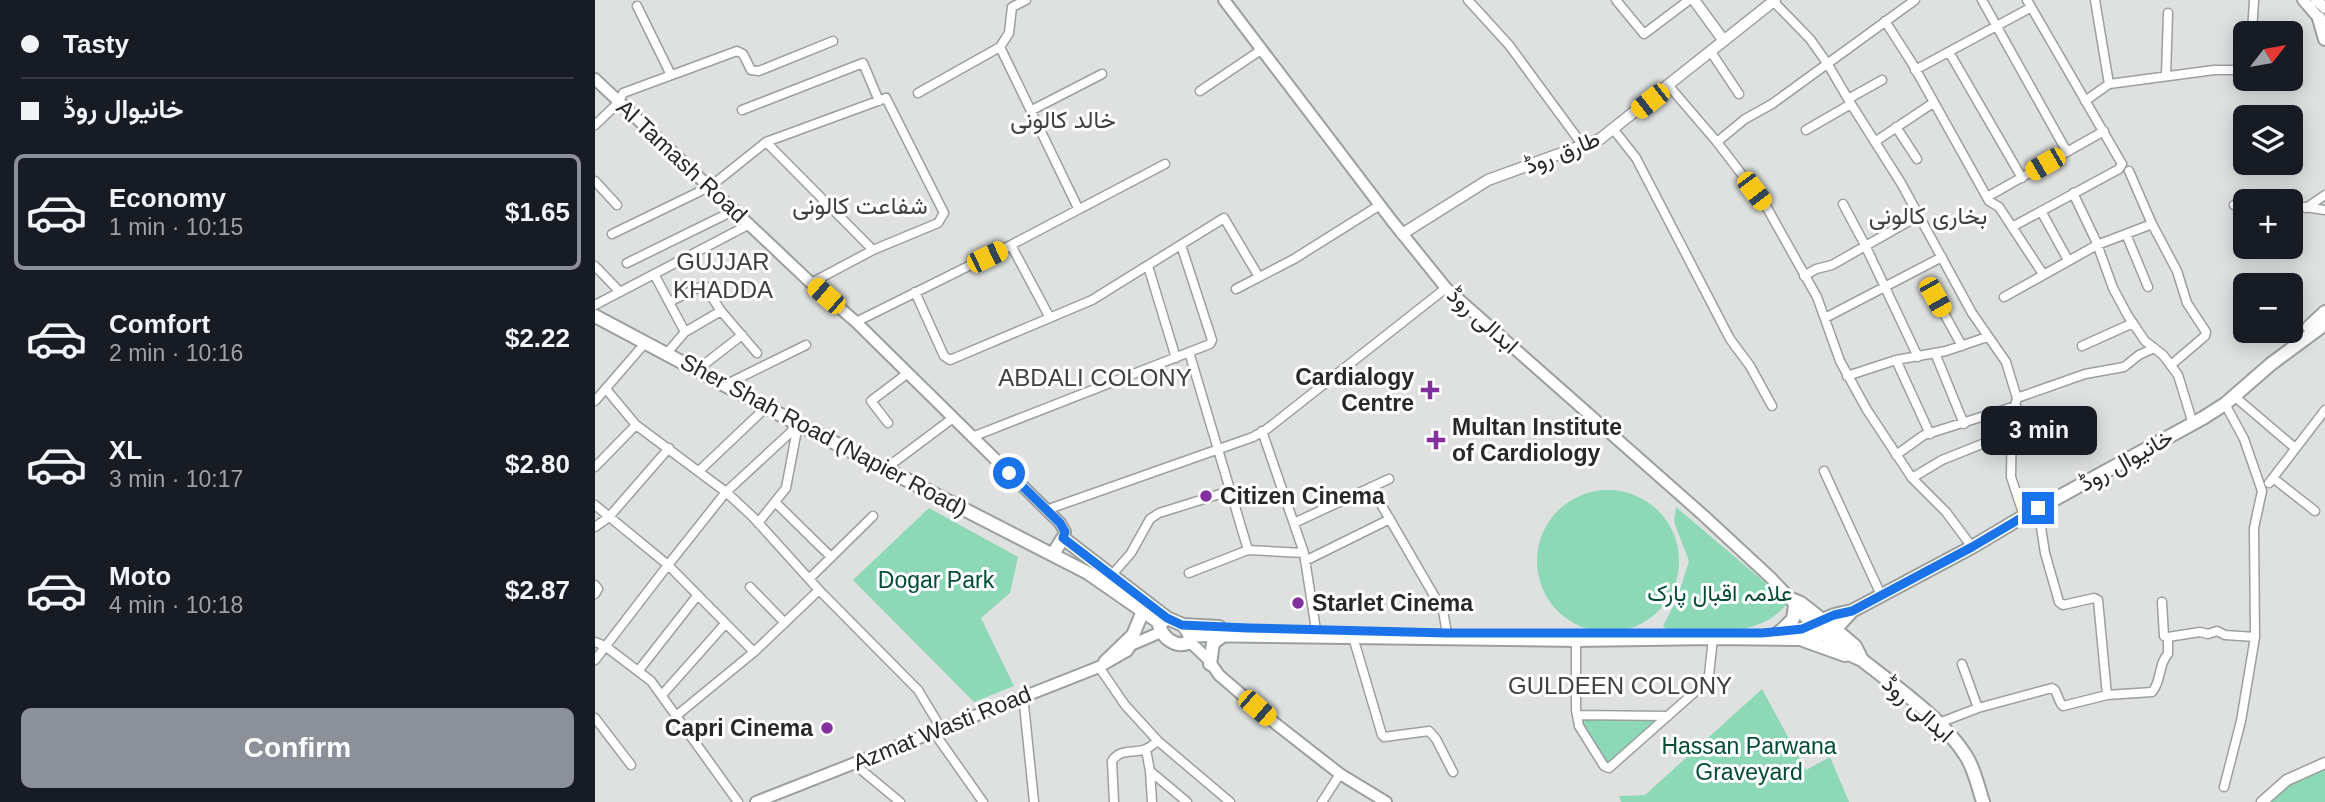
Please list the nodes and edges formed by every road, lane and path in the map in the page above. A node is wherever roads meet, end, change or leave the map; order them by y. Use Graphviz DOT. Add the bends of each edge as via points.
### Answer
graph roads {
  1 [pos="1026,0"];
  2 [pos="1224,0"];
  3 [pos="1468,0"];
  4 [pos="1616,0"];
  5 [pos="1692,0"];
  6 [pos="1915,0"];
  7 [pos="1982,0"];
  8 [pos="2095,0"];
  9 [pos="2254,0"];
  10 [pos="2303,0"];
  11 [pos="2316,0"];
  12 [pos="1774,1"];
  13 [pos="2028,4"];
  14 [pos="637,6"];
  15 [pos="2168,13"];
  16 [pos="2323,17"];
  17 [pos="1885,21"];
  18 [pos="2253,21"];
  19 [pos="1996,26"];
  20 [pos="2325,39"];
  21 [pos="833,41"];
  22 [pos="1724,41"];
  23 [pos="1000,47"];
  24 [pos="1261,50"];
  25 [pos="1711,52"];
  26 [pos="1949,52"];
  27 [pos="1827,63"];
  28 [pos="1915,70"];
  29 [pos="2233,70"];
  30 [pos="1102,74"];
  31 [pos="671,75"];
  32 [pos="2166,76"];
  33 [pos="595,79"];
  34 [pos="1882,80"];
  35 [pos="2109,84"];
  36 [pos="1669,86"];
  37 [pos="1200,91"];
  38 [pos="918,93"];
  39 [pos="1739,94"];
  40 [pos="879,100"];
  41 [pos="2085,101"];
  42 [pos="619,102"];
  43 [pos="1849,102"];
  44 [pos="1933,103"];
  45 [pos="742,110"];
  46 [pos="1032,110"];
  47 [pos="595,125"];
  48 [pos="1896,127"];
  49 [pos="1614,130"];
  50 [pos="1806,130"];
  51 [pos="2104,131"];
  52 [pos="1876,141"];
  53 [pos="766,142"];
  54 [pos="1717,142"];
  55 [pos="1584,147"];
  56 [pos="2067,152"];
  57 [pos="1917,159"];
  58 [pos="1165,164"];
  59 [pos="2130,171"];
  60 [pos="2022,177"];
  61 [pos="595,181"];
  62 [pos="711,186"];
  63 [pos="2073,193"];
  64 [pos="2325,195"];
  65 [pos="1987,197"];
  66 [pos="1843,204"];
  67 [pos="617,205"];
  68 [pos="1380,205"];
  69 [pos="2303,207"];
  70 [pos="1078,208"];
  71 [pos="2306,208"];
  72 [pos="735,210"];
  73 [pos="2041,211"];
  74 [pos="2325,211"];
  75 [pos="1918,216"];
  76 [pos="2152,223"];
  77 [pos="750,225"];
  78 [pos="2012,227"];
  79 [pos="612,234"];
  80 [pos="1402,234"];
  81 [pos="2126,234"];
  82 [pos="1011,245"];
  83 [pos="1181,245"];
  84 [pos="1865,245"];
  85 [pos="2097,245"];
  86 [pos="873,250"];
  87 [pos="1942,257"];
  88 [pos="2068,260"];
  89 [pos="627,263"];
  90 [pos="595,266"];
  91 [pos="1148,266"];
  92 [pos="654,274"];
  93 [pos="2043,274"];
  94 [pos="1259,276"];
  95 [pos="1804,276"];
  96 [pos="811,283"];
  97 [pos="1885,286"];
  98 [pos="2148,286"];
  99 [pos="1446,288"];
  100 [pos="1236,289"];
  101 [pos="620,292"];
  102 [pos="915,292"];
  103 [pos="1935,297"];
  104 [pos="2004,297"];
  105 [pos="669,302"];
  106 [pos="595,305"];
  107 [pos="721,311"];
  108 [pos="2325,312"];
  109 [pos="595,316"];
  110 [pos="1050,318"];
  111 [pos="1825,318"];
  112 [pos="2325,318"];
  113 [pos="856,321"];
  114 [pos="2133,323"];
  115 [pos="2325,327"];
  116 [pos="685,332"];
  117 [pos="742,335"];
  118 [pos="1987,337"];
  119 [pos="646,342"];
  120 [pos="806,345"];
  121 [pos="1962,346"];
  122 [pos="2082,346"];
  123 [pos="2154,348"];
  124 [pos="1189,352"];
  125 [pos="667,353"];
  126 [pos="757,353"];
  127 [pos="1935,353"];
  128 [pos="1918,357"];
  129 [pos="1176,358"];
  130 [pos="1896,360"];
  131 [pos="2276,361"];
  132 [pos="2171,365"];
  133 [pos="697,370"];
  134 [pos="908,373"];
  135 [pos="1847,376"];
  136 [pos="725,385"];
  137 [pos="606,389"];
  138 [pos="2230,400"];
  139 [pos="595,401"];
  140 [pos="2016,402"];
  141 [pos="764,406"];
  142 [pos="1772,406"];
  143 [pos="2325,410"];
  144 [pos="953,418"];
  145 [pos="888,423"];
  146 [pos="798,424"];
  147 [pos="1964,424"];
  148 [pos="2193,424"];
  149 [pos="636,425"];
  150 [pos="1262,431"];
  151 [pos="2012,432"];
  152 [pos="1930,434"];
  153 [pos="972,437"];
  154 [pos="669,448"];
  155 [pos="2295,448"];
  156 [pos="1219,449"];
  157 [pos="1896,455"];
  158 [pos="595,467"];
  159 [pos="885,469"];
  160 [pos="699,471"];
  161 [pos="1824,471"];
  162 [pos="1389,478"];
  163 [pos="1912,478"];
  164 [pos="1371,487"];
  165 [pos="726,492"];
  166 [pos="1220,494"];
  167 [pos="775,502"];
  168 [pos="595,505"];
  169 [pos="2038,508"];
  170 [pos="1046,510"];
  171 [pos="2315,511"];
  172 [pos="873,516"];
  173 [pos="2024,516"];
  174 [pos="609,517"];
  175 [pos="1390,519"];
  176 [pos="758,523"];
  177 [pos="1294,523"];
  178 [pos="595,527"];
  179 [pos="1063,538"];
  180 [pos="1972,547"];
  181 [pos="1248,550"];
  182 [pos="1053,554"];
  183 [pos="831,557"];
  184 [pos="1305,557"];
  185 [pos="668,565"];
  186 [pos="1189,573"];
  187 [pos="1111,576"];
  188 [pos="810,578"];
  189 [pos="595,585"];
  190 [pos="750,587"];
  191 [pos="819,590"];
  192 [pos="595,594"];
  193 [pos="1881,595"];
  194 [pos="697,596"];
  195 [pos="1792,601"];
  196 [pos="2162,602"];
  197 [pos="1143,611"];
  198 [pos="785,623"];
  199 [pos="725,624"];
  200 [pos="1824,627"];
  201 [pos="1164,628"];
  202 [pos="1316,630"];
  203 [pos="1227,631"];
  204 [pos="1781,631"];
  205 [pos="1447,633"];
  206 [pos="1187,636"];
  207 [pos="1612,636"];
  208 [pos="1763,636"];
  209 [pos="1353,637"];
  210 [pos="2168,637"];
  211 [pos="2255,637"];
  212 [pos="1713,638"];
  213 [pos="1798,639"];
  214 [pos="1576,640"];
  215 [pos="595,642"];
  216 [pos="605,646"];
  217 [pos="754,652"];
  218 [pos="595,660"];
  219 [pos="1862,660"];
  220 [pos="1102,664"];
  221 [pos="1210,664"];
  222 [pos="1962,664"];
  223 [pos="639,670"];
  224 [pos="662,695"];
  225 [pos="1023,695"];
  226 [pos="2108,695"];
  227 [pos="1978,708"];
  228 [pos="1577,715"];
  229 [pos="676,716"];
  230 [pos="1669,716"];
  231 [pos="595,718"];
  232 [pos="1939,723"];
  233 [pos="937,730"];
  234 [pos="1158,741"];
  235 [pos="1146,750"];
  236 [pos="2325,762"];
  237 [pos="853,763"];
  238 [pos="631,765"];
  239 [pos="1150,771"];
  240 [pos="1453,772"];
  241 [pos="1340,774"];
  242 [pos="2224,787"];
  243 [pos="761,801"];
  244 [pos="897,801"];
  245 [pos="1184,801"];
  246 [pos="739,802"];
  247 [pos="983,802"];
  248 [pos="1034,802"];
  249 [pos="1114,802"];
  250 [pos="1152,802"];
  251 [pos="1230,802"];
  252 [pos="1322,802"];
  253 [pos="1386,802"];
  254 [pos="1983,802"];
  255 [pos="2262,802"];
  1 -- 23 [label="street" via="1013,7 1009,33"];
  2 -- 24 [label="main road, ابدالی روڈ"];
  3 -- 55 [label="street" via="1509,45"];
  4 -- 5 [label="street" via="1644,34"];
  5 -- 22 [label="street"];
  6 -- 17 [label="street"];
  7 -- 19 [label="street"];
  8 -- 35 [label="street"];
  9 -- 18 [label="street"];
  10 -- 16 [label="main road"];
  11 -- 16 [label="main road"];
  12 -- 22 [label="street, طارق روڈ"];
  12 -- 27 [label="street"];
  13 -- 19 [label="street"];
  13 -- 41 [label="street"];
  14 -- 31 [label="street"];
  15 -- 32 [label="street"];
  16 -- 20 [label="main road"];
  17 -- 27 [label="street"];
  17 -- 28 [label="street"];
  19 -- 26 [label="street"];
  19 -- 56 [label="street"];
  21 -- 31 [label="street" via="759,71 751,70 740,51"];
  22 -- 25 [label="street, طارق روڈ"];
  23 -- 38 [label="street"];
  23 -- 46 [label="street"];
  24 -- 37 [label="street"];
  24 -- 68 [label="main road, ابدالی روڈ"];
  25 -- 36 [label="street, طارق روڈ"];
  25 -- 39 [label="street"];
  26 -- 28 [label="street"];
  26 -- 60 [label="street"];
  27 -- 43 [label="street"];
  27 -- 54 [label="street"];
  28 -- 44 [label="street"];
  29 -- 32 [label="street"];
  30 -- 46 [label="street"];
  31 -- 42 [label="street" via="623,93"];
  32 -- 35 [label="street"];
  33 -- 42 [label="main road, Al Tamash Road"];
  34 -- 43 [label="street"];
  35 -- 41 [label="street"];
  36 -- 49 [label="street, طارق روڈ"];
  36 -- 54 [label="street"];
  40 -- 45 [label="street" via="863,63"];
  40 -- 53 [label="street"];
  40 -- 86 [label="street" via="886,98 944,213 938,223"];
  41 -- 51 [label="street"];
  42 -- 47 [label="street"];
  42 -- 62 [label="main road, Al Tamash Road"];
  43 -- 50 [label="street"];
  43 -- 52 [label="street"];
  44 -- 48 [label="street"];
  44 -- 65 [label="street"];
  46 -- 70 [label="street"];
  48 -- 52 [label="street"];
  48 -- 57 [label="street"];
  49 -- 55 [label="street, طارق روڈ"];
  49 -- 142 [label="street" via="1636,158 1730,339"];
  51 -- 56 [label="street"];
  51 -- 63 [label="street" via="2122,166"];
  52 -- 75 [label="street"];
  53 -- 62 [label="street"];
  53 -- 86 [label="street"];
  54 -- 95 [label="street" via="1766,206"];
  55 -- 80 [label="street, طارق روڈ" via="1488,180"];
  56 -- 60 [label="street"];
  58 -- 70 [label="street"];
  59 -- 76 [label="street"];
  60 -- 65 [label="street"];
  61 -- 67 [label="street"];
  62 -- 72 [label="main road, Al Tamash Road"];
  62 -- 79 [label="street"];
  63 -- 73 [label="street"];
  63 -- 85 [label="street"];
  64 -- 71 [label="street"];
  65 -- 78 [label="street"];
  66 -- 84 [label="street"];
  68 -- 80 [label="main road, ابدالی روڈ"];
  68 -- 94 [label="street"];
  69 -- 71 [label="street"];
  70 -- 82 [label="street"];
  71 -- 74 [label="street"];
  72 -- 77 [label="main road, Al Tamash Road"];
  72 -- 89 [label="street"];
  73 -- 78 [label="street"];
  73 -- 88 [label="street"];
  75 -- 84 [label="street"];
  75 -- 87 [label="street"];
  76 -- 81 [label="street"];
  76 -- 132 [label="street" via="2177,271 2187,303 2206,332"];
  77 -- 92 [label="street"];
  77 -- 96 [label="main road, Al Tamash Road"];
  78 -- 93 [label="street"];
  80 -- 99 [label="main road, ابدالی روڈ"];
  81 -- 85 [label="street"];
  81 -- 98 [label="street"];
  82 -- 102 [label="street"];
  82 -- 110 [label="street"];
  83 -- 91 [label="street"];
  83 -- 94 [label="street" via="1224,218"];
  83 -- 124 [label="street" via="1212,340"];
  84 -- 95 [label="street"];
  84 -- 97 [label="street"];
  85 -- 88 [label="street"];
  85 -- 114 [label="street"];
  86 -- 96 [label="street"];
  87 -- 97 [label="street"];
  87 -- 118 [label="street"];
  88 -- 93 [label="street"];
  90 -- 101 [label="street"];
  91 -- 110 [label="street" via="1099,297"];
  91 -- 129 [label="street"];
  92 -- 101 [label="street"];
  92 -- 105 [label="street"];
  93 -- 104 [label="street"];
  94 -- 100 [label="street"];
  95 -- 111 [label="street"];
  96 -- 113 [label="main road, Al Tamash Road"];
  97 -- 111 [label="street"];
  97 -- 128 [label="street"];
  99 -- 150 [label="street"];
  99 -- 195 [label="main road, ابدالی روڈ" via="1703,515"];
  101 -- 106 [label="street"];
  102 -- 110 [label="street" via="944,356 950,360"];
  102 -- 113 [label="street"];
  103 -- 121 [label="street"];
  105 -- 107 [label="street" via="704,285"];
  105 -- 116 [label="street"];
  107 -- 116 [label="street"];
  107 -- 117 [label="street"];
  108 -- 131 [label="main road"];
  109 -- 119 [label="main road, Sher Shah Road (Napier Road)"];
  111 -- 135 [label="street"];
  112 -- 131 [label="main road, خانیوال روڈ"];
  113 -- 134 [label="main road, Al Tamash Road"];
  114 -- 122 [label="street"];
  114 -- 123 [label="street"];
  115 -- 131 [label="main road"];
  116 -- 125 [label="street"];
  117 -- 126 [label="street"];
  117 -- 133 [label="street"];
  118 -- 121 [label="street"];
  118 -- 140 [label="street" via="2005,362"];
  119 -- 125 [label="main road, Sher Shah Road (Napier Road)"];
  119 -- 137 [label="street"];
  120 -- 136 [label="street"];
  121 -- 127 [label="street"];
  123 -- 132 [label="street"];
  123 -- 140 [label="street" via="2124,367 2085,374"];
  124 -- 129 [label="street"];
  124 -- 156 [label="street"];
  125 -- 133 [label="main road, Sher Shah Road (Napier Road)"];
  127 -- 128 [label="street"];
  127 -- 147 [label="street"];
  128 -- 130 [label="street"];
  129 -- 153 [label="street"];
  130 -- 135 [label="street"];
  130 -- 152 [label="street"];
  131 -- 138 [label="main road, خانیوال روڈ"];
  132 -- 148 [label="street"];
  133 -- 136 [label="main road, Sher Shah Road (Napier Road)"];
  134 -- 144 [label="main road, Al Tamash Road"];
  134 -- 145 [label="street" via="871,401"];
  135 -- 157 [label="street"];
  136 -- 141 [label="main road, Sher Shah Road (Napier Road)"];
  137 -- 139 [label="street"];
  137 -- 149 [label="street"];
  138 -- 148 [label="main road, خانیوال روڈ"];
  138 -- 155 [label="street"];
  138 -- 211 [label="street" via="2262,491 2254,528"];
  140 -- 147 [label="street"];
  140 -- 151 [label="street"];
  141 -- 146 [label="main road, Sher Shah Road (Napier Road)"];
  141 -- 160 [label="street"];
  143 -- 155 [label="street"];
  144 -- 153 [label="main road, Al Tamash Road"];
  144 -- 159 [label="street"];
  146 -- 159 [label="main road, Sher Shah Road (Napier Road)"];
  146 -- 165 [label="street"];
  146 -- 167 [label="street" via="786,488"];
  147 -- 152 [label="street"];
  148 -- 169 [label="main road, خانیوال روڈ"];
  149 -- 154 [label="street"];
  149 -- 158 [label="street"];
  150 -- 156 [label="street"];
  150 -- 177 [label="street"];
  151 -- 163 [label="street" via="1936,463"];
  151 -- 173 [label="street" via="2011,477"];
  152 -- 157 [label="street"];
  153 -- 170 [label="main road, Al Tamash Road"];
  154 -- 160 [label="street"];
  154 -- 174 [label="street"];
  155 -- 171 [label="street" via="2271,480"];
  156 -- 170 [label="street"];
  156 -- 181 [label="street"];
  157 -- 163 [label="street"];
  159 -- 182 [label="main road, Sher Shah Road (Napier Road)"];
  160 -- 165 [label="street"];
  161 -- 193 [label="street"];
  162 -- 164 [label="street"];
  163 -- 180 [label="street"];
  164 -- 175 [label="street"];
  164 -- 177 [label="street"];
  165 -- 176 [label="street"];
  165 -- 185 [label="street"];
  166 -- 187 [label="street" via="1150,519 1131,553"];
  167 -- 176 [label="street"];
  167 -- 183 [label="street"];
  168 -- 174 [label="street"];
  169 -- 173 [label="main road, خانیوال روڈ"];
  169 -- 226 [label="street" via="2059,602 2063,606 2098,600"];
  170 -- 179 [label="main road, Al Tamash Road" via="1064,528"];
  172 -- 183 [label="street"];
  173 -- 180 [label="main road, خانیوال روڈ"];
  174 -- 178 [label="street"];
  174 -- 185 [label="street"];
  175 -- 184 [label="street"];
  175 -- 205 [label="street" via="1443,611"];
  176 -- 188 [label="street"];
  177 -- 184 [label="street"];
  179 -- 182 [label="main road"];
  179 -- 187 [label="main road"];
  180 -- 193 [label="main road, خانیوال روڈ"];
  181 -- 184 [label="street"];
  181 -- 186 [label="street"];
  182 -- 197 [label="main road, Sher Shah Road (Napier Road)" via="1098,578"];
  183 -- 188 [label="street"];
  184 -- 202 [label="street"];
  185 -- 194 [label="street"];
  185 -- 216 [label="street"];
  187 -- 201 [label="main road"];
  188 -- 191 [label="street"];
  189 -- 192 [label="street"];
  190 -- 198 [label="street"];
  191 -- 198 [label="street"];
  191 -- 233 [label="street" via="918,690"];
  193 -- 200 [label="main road, خانیوال روڈ"];
  194 -- 199 [label="street"];
  194 -- 223 [label="street"];
  195 -- 200 [label="main road, ابدالی روڈ"];
  195 -- 204 [label="main road" via="1793,619"];
  196 -- 210 [label="street" via="2164,636"];
  197 -- 201 [label="main road, Sher Shah Road (Napier Road)"];
  197 -- 220 [label="main road" via="1133,635"];
  198 -- 217 [label="street"];
  199 -- 217 [label="street"];
  199 -- 224 [label="street"];
  200 -- 204 [label="main road"];
  200 -- 213 [label="main road" via="1819,637"];
  200 -- 219 [label="main road, ابدالی روڈ"];
  201 -- 206 [label="main road"];
  201 -- 206 [label="main road" via="1176,645"];
  201 -- 220 [label="main road, Azmat Wasti Road" via="1133,651"];
  202 -- 203 [label="main road"];
  202 -- 205 [label="main road"];
  203 -- 206 [label="main road"];
  203 -- 209 [label="main road"];
  203 -- 221 [label="main road" via="1213,643"];
  204 -- 208 [label="main road"];
  205 -- 207 [label="main road"];
  206 -- 221 [label="main road"];
  207 -- 208 [label="main road"];
  207 -- 212 [label="main road"];
  207 -- 214 [label="main road"];
  208 -- 212 [label="main road"];
  208 -- 213 [label="main road"];
  209 -- 214 [label="main road"];
  209 -- 240 [label="street" via="1381,735 1429,731"];
  210 -- 211 [label="street" via="2217,631"];
  210 -- 226 [label="street" via="2168,654 2155,690"];
  211 -- 242 [label="street"];
  212 -- 230 [label="street" via="1707,680"];
  213 -- 219 [label="main road"];
  214 -- 228 [label="street"];
  215 -- 216 [label="street"];
  216 -- 218 [label="street"];
  216 -- 223 [label="street"];
  217 -- 229 [label="street"];
  219 -- 232 [label="main road, ابدالی روڈ"];
  220 -- 225 [label="main road, Azmat Wasti Road"];
  220 -- 234 [label="street" via="1125,705"];
  221 -- 241 [label="main road"];
  222 -- 227 [label="street"];
  223 -- 224 [label="street"];
  224 -- 229 [label="street"];
  225 -- 233 [label="main road, Azmat Wasti Road"];
  225 -- 248 [label="street"];
  226 -- 227 [label="street" via="2063,706 2052,688"];
  227 -- 232 [label="street"];
  228 -- 230 [label="street"];
  228 -- 230 [label="street" via="1579,726 1609,768"];
  229 -- 246 [label="street"];
  231 -- 238 [label="street"];
  232 -- 254 [label="main road, ابدالی روڈ" via="1971,764"];
  233 -- 237 [label="main road, Azmat Wasti Road"];
  233 -- 247 [label="street"];
  234 -- 235 [label="street"];
  234 -- 251 [label="street"];
  235 -- 239 [label="street"];
  235 -- 249 [label="street" via="1114,756"];
  236 -- 255 [label="street" via="2287,780"];
  237 -- 243 [label="main road, Azmat Wasti Road"];
  237 -- 244 [label="street"];
  239 -- 245 [label="street"];
  239 -- 250 [label="street"];
  241 -- 252 [label="street"];
  241 -- 253 [label="main road"];
}
